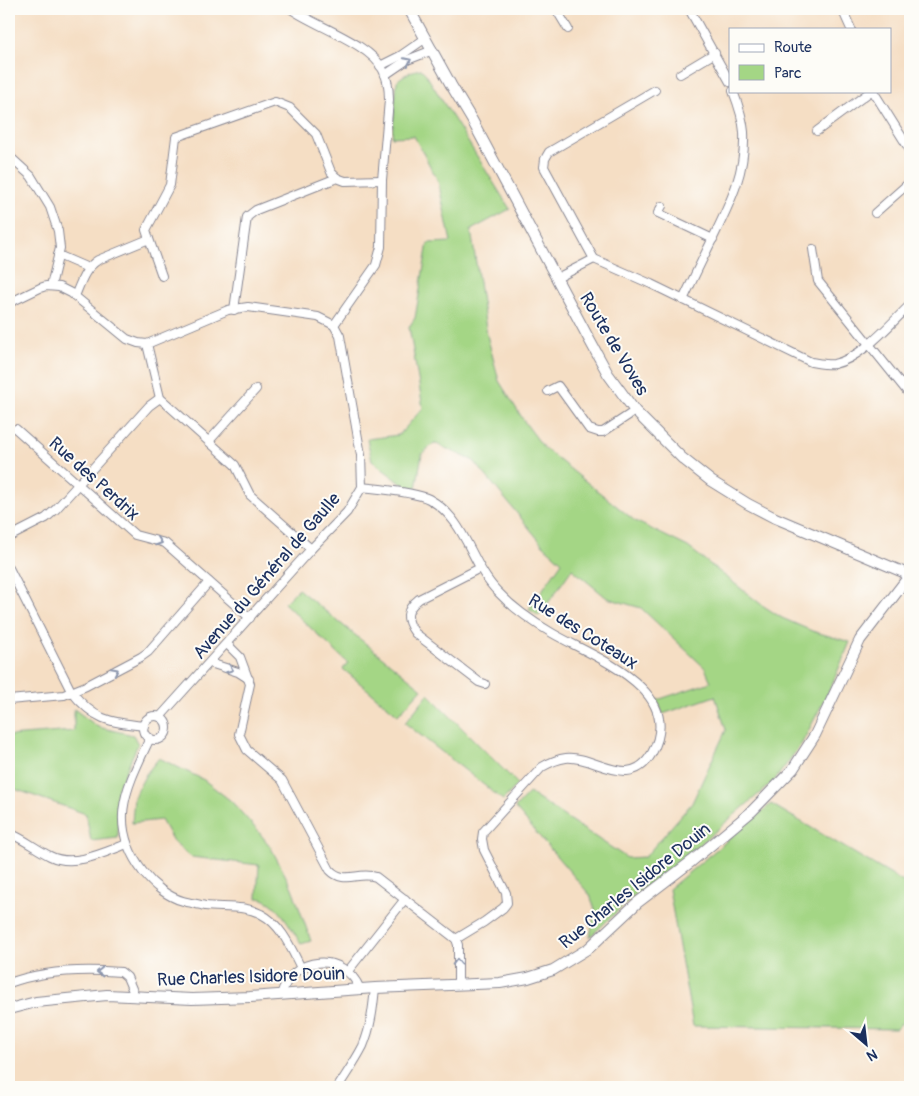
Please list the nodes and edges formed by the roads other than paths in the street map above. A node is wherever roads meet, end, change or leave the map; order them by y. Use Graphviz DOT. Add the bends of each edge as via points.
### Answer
graph roads {
  1 [pos="291,9"];
  2 [pos="409,9"];
  3 [pos="556,9"];
  4 [pos="689,9"];
  5 [pos="842,9"];
  6 [pos="851,28"];
  7 [pos="568,29"];
  8 [pos="426,38"];
  9 [pos="433,50"];
  10 [pos="715,54"];
  11 [pos="382,70"];
  12 [pos="680,74"];
  13 [pos="729,80"];
  14 [pos="655,90"];
  15 [pos="734,92"];
  16 [pos="871,92"];
  17 [pos="873,92"];
  18 [pos="817,131"];
  19 [pos="910,150"];
  20 [pos="9,156"];
  21 [pos="337,178"];
  22 [pos="382,180"];
  23 [pos="910,182"];
  24 [pos="662,206"];
  25 [pos="875,213"];
  26 [pos="149,239"];
  27 [pos="713,239"];
  28 [pos="813,249"];
  29 [pos="58,255"];
  30 [pos="594,259"];
  31 [pos="88,268"];
  32 [pos="162,276"];
  33 [pos="558,278"];
  34 [pos="51,286"];
  35 [pos="75,296"];
  36 [pos="683,300"];
  37 [pos="9,303"];
  38 [pos="910,305"];
  39 [pos="234,310"];
  40 [pos="334,325"];
  41 [pos="869,343"];
  42 [pos="147,344"];
  43 [pos="256,389"];
  44 [pos="548,391"];
  45 [pos="910,395"];
  46 [pos="160,398"];
  47 [pos="635,411"];
  48 [pos="16,429"];
  49 [pos="209,441"];
  50 [pos="79,484"];
  51 [pos="362,487"];
  52 [pos="9,537"];
  53 [pos="311,549"];
  54 [pos="9,568"];
  55 [pos="480,568"];
  56 [pos="910,575"];
  57 [pos="209,582"];
  58 [pos="250,618"];
  59 [pos="227,644"];
  60 [pos="210,663"];
  61 [pos="249,679"];
  62 [pos="485,684"];
  63 [pos="71,691"];
  64 [pos="9,700"];
  65 [pos="160,717"];
  66 [pos="144,726"];
  67 [pos="150,738"];
  68 [pos="9,834"];
  69 [pos="127,844"];
  70 [pos="405,898"];
  71 [pos="456,939"];
  72 [pos="301,968"];
  73 [pos="348,971"];
  74 [pos="9,983"];
  75 [pos="458,985"];
  76 [pos="376,988"];
  77 [pos="360,989"];
  78 [pos="281,995"];
  79 [pos="134,996"];
  80 [pos="9,1009"];
  81 [pos="338,1087"];
  1 -- 11 [label="street" via="360,47"];
  2 -- 8 [label="street, Route de Voves"];
  3 -- 7 [label="street"];
  4 -- 10 [label="street"];
  5 -- 6 [label="street"];
  8 -- 9 [label="street, Route de Voves"];
  8 -- 11 [label="street"];
  11 -- 9 [label="street, one-way"];
  9 -- 33 [label="street, Route de Voves"];
  10 -- 12 [label="street"];
  10 -- 13 [label="street"];
  11 -- 22 [label="street" via="389,100"];
  14 -- 30 [label="street" via="549,152 544,159 544,167"];
  15 -- 27 [label="street" via="744,131 743,157 733,199"];
  16 -- 18 [label="street"];
  17 -- 19 [label="street"];
  20 -- 29 [label="street" via="31,176 50,207 58,231"];
  21 -- 22 [label="street"];
  21 -- 26 [label="street" via="331,172 316,134 290,108 275,102 176,137 170,185 146,230"];
  21 -- 39 [label="street" via="247,216"];
  22 -- 40 [label="street" via="381,247 376,265"];
  23 -- 25 [label="street"];
  24 -- 27 [label="street" via="658,213"];
  26 -- 31 [label="street" via="98,260"];
  26 -- 32 [label="street"];
  27 -- 36 [label="street"];
  28 -- 41 [label="street" via="818,281"];
  29 -- 31 [label="street"];
  29 -- 34 [label="street"];
  30 -- 33 [label="street"];
  30 -- 36 [label="street"];
  31 -- 35 [label="street"];
  33 -- 47 [label="street, Route de Voves" via="608,374"];
  34 -- 35 [label="street"];
  34 -- 37 [label="street"];
  35 -- 42 [label="street" via="127,339"];
  36 -- 41 [label="street" via="811,362 832,364 851,358"];
  38 -- 41 [label="street"];
  39 -- 40 [label="street" via="248,307 318,317"];
  39 -- 42 [label="street"];
  40 -- 51 [label="street, Avenue du Général de Gaulle" via="340,336 361,455"];
  41 -- 45 [label="street"];
  42 -- 46 [label="street"];
  43 -- 49 [label="street"];
  44 -- 47 [label="street" via="558,386 589,429 598,432"];
  46 -- 49 [label="street"];
  46 -- 50 [label="street" via="149,406"];
  47 -- 56 [label="street, Route de Voves" via="682,458 748,504"];
  48 -- 50 [label="street, Rue des Perdrix"];
  49 -- 53 [label="street" via="235,465 250,495"];
  50 -- 52 [label="street" via="46,518"];
  50 -- 57 [label="street, Rue des Perdrix, one-way" via="135,535 165,543"];
  51 -- 53 [label="street, Avenue du Général de Gaulle" via="347,512"];
  51 -- 55 [label="street, Rue des Coteaux" via="428,498 461,529"];
  53 -- 58 [label="street, Avenue du Général de Gaulle"];
  54 -- 63 [label="street"];
  55 -- 62 [label="street" via="419,599 411,605 408,615 416,634"];
  55 -- 71 [label="street, Rue des Coteaux" via="508,602 550,632 621,670 639,684 650,697 660,727 651,755 640,766 628,771 612,771 567,758 551,761 542,767 483,832 484,850 506,894 504,908"];
  56 -- 75 [label="street, Rue Charles Isidore Douin" via="860,640 815,735 793,769 751,812 570,961 528,978"];
  57 -- 58 [label="street, Rue des Perdrix"];
  63 -- 57 [label="street, one-way" via="148,652"];
  58 -- 59 [label="street, Avenue du Général de Gaulle"];
  59 -- 60 [label="street, Avenue du Général de Gaulle"];
  59 -- 61 [label="street" via="240,657"];
  60 -- 61 [label="street, one-way"];
  60 -- 65 [label="street, Avenue du Général de Gaulle"];
  61 -- 70 [label="street" via="239,734 247,750 282,780 330,870 336,876 346,878 369,874"];
  63 -- 64 [label="street" via="64,695"];
  63 -- 66 [label="street" via="83,706 101,718"];
  65 -- 66 [label="street" via="150,718"];
  65 -- 67 [label="street" via="167,726 166,734 160,739"];
  66 -- 67 [label="street"];
  67 -- 69 [label="street" via="123,804 122,824"];
  68 -- 69 [label="street" via="53,858 63,860 87,857"];
  69 -- 72 [label="street" via="134,861 161,890 180,900 205,906 242,908 260,913 273,922"];
  70 -- 71 [label="street"];
  70 -- 73 [label="street"];
  75 -- 71 [label="street, one-way"];
  72 -- 73 [label="street" via="314,963 328,963"];
  72 -- 78 [label="street" via="284,986"];
  73 -- 77 [label="street"];
  79 -- 74 [label="street, one-way" via="127,977 121,972 59,972"];
  75 -- 76 [label="street, Rue Charles Isidore Douin"];
  76 -- 77 [label="street, Rue Charles Isidore Douin"];
  76 -- 81 [label="street" via="374,1012 362,1047"];
  77 -- 78 [label="street, Rue Charles Isidore Douin"];
  78 -- 79 [label="street, Rue Charles Isidore Douin" via="192,999"];
  79 -- 80 [label="street, Rue Charles Isidore Douin" via="75,997"];
}
